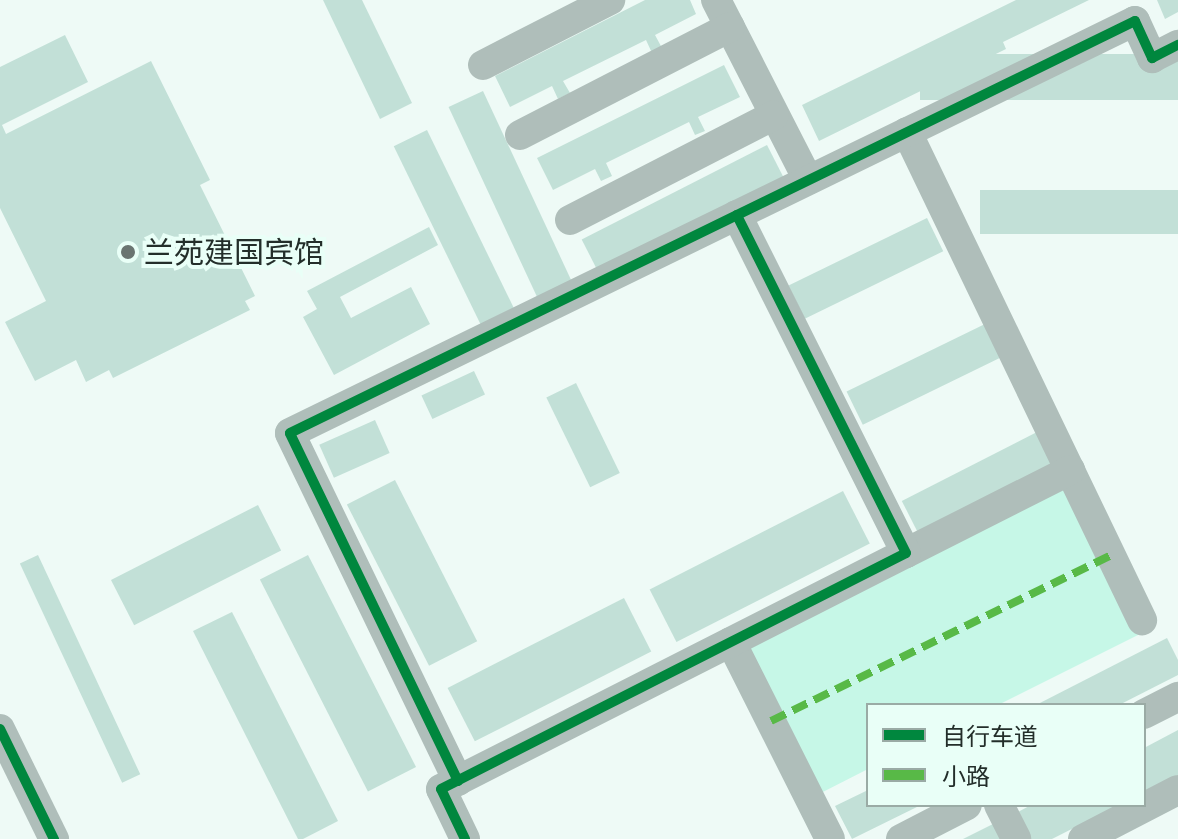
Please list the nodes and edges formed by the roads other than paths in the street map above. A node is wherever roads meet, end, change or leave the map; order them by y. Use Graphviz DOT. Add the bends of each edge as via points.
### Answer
graph roads {
  1 [pos="610,0"];
  2 [pos="716,0"];
  3 [pos="730,27"];
  4 [pos="1178,45"];
  5 [pos="483,65"];
  6 [pos="774,115"];
  7 [pos="907,132"];
  8 [pos="520,135"];
  9 [pos="808,180"];
  10 [pos="737,215"];
  11 [pos="570,220"];
  12 [pos="1070,470"];
  13 [pos="906,553"];
  14 [pos="1142,620"];
  15 [pos="731,642"];
  16 [pos="1178,697"];
  17 [pos="1146,713"];
  18 [pos="0,729"];
  19 [pos="458,781"];
  20 [pos="1178,790"];
  21 [pos="963,807"];
  22 [pos="1000,807"];
  23 [pos="1145,807"];
  24 [pos="1146,807"];
  25 [pos="54,839"];
  26 [pos="465,839"];
  27 [pos="830,839"];
  28 [pos="901,839"];
  29 [pos="1016,839"];
  30 [pos="1083,839"];
  1 -- 5 [label="street"];
  2 -- 3 [label="street"];
  3 -- 6 [label="street"];
  3 -- 8 [label="street"];
  4 -- 7 [label="street" via="1152,58 1135,21"];
  6 -- 9 [label="street"];
  6 -- 11 [label="street"];
  7 -- 9 [label="street"];
  7 -- 12 [label="street"];
  9 -- 10 [label="street"];
  10 -- 13 [label="street"];
  10 -- 19 [label="street" via="290,433"];
  12 -- 13 [label="street"];
  12 -- 14 [label="street"];
  13 -- 15 [label="street"];
  15 -- 19 [label="street"];
  15 -- 27 [label="street"];
  16 -- 17 [label="street"];
  18 -- 25 [label="street"];
  19 -- 26 [label="street" via="441,789"];
  20 -- 24 [label="street"];
  21 -- 28 [label="street"];
  22 -- 29 [label="street"];
  23 -- 30 [label="street"];
}
